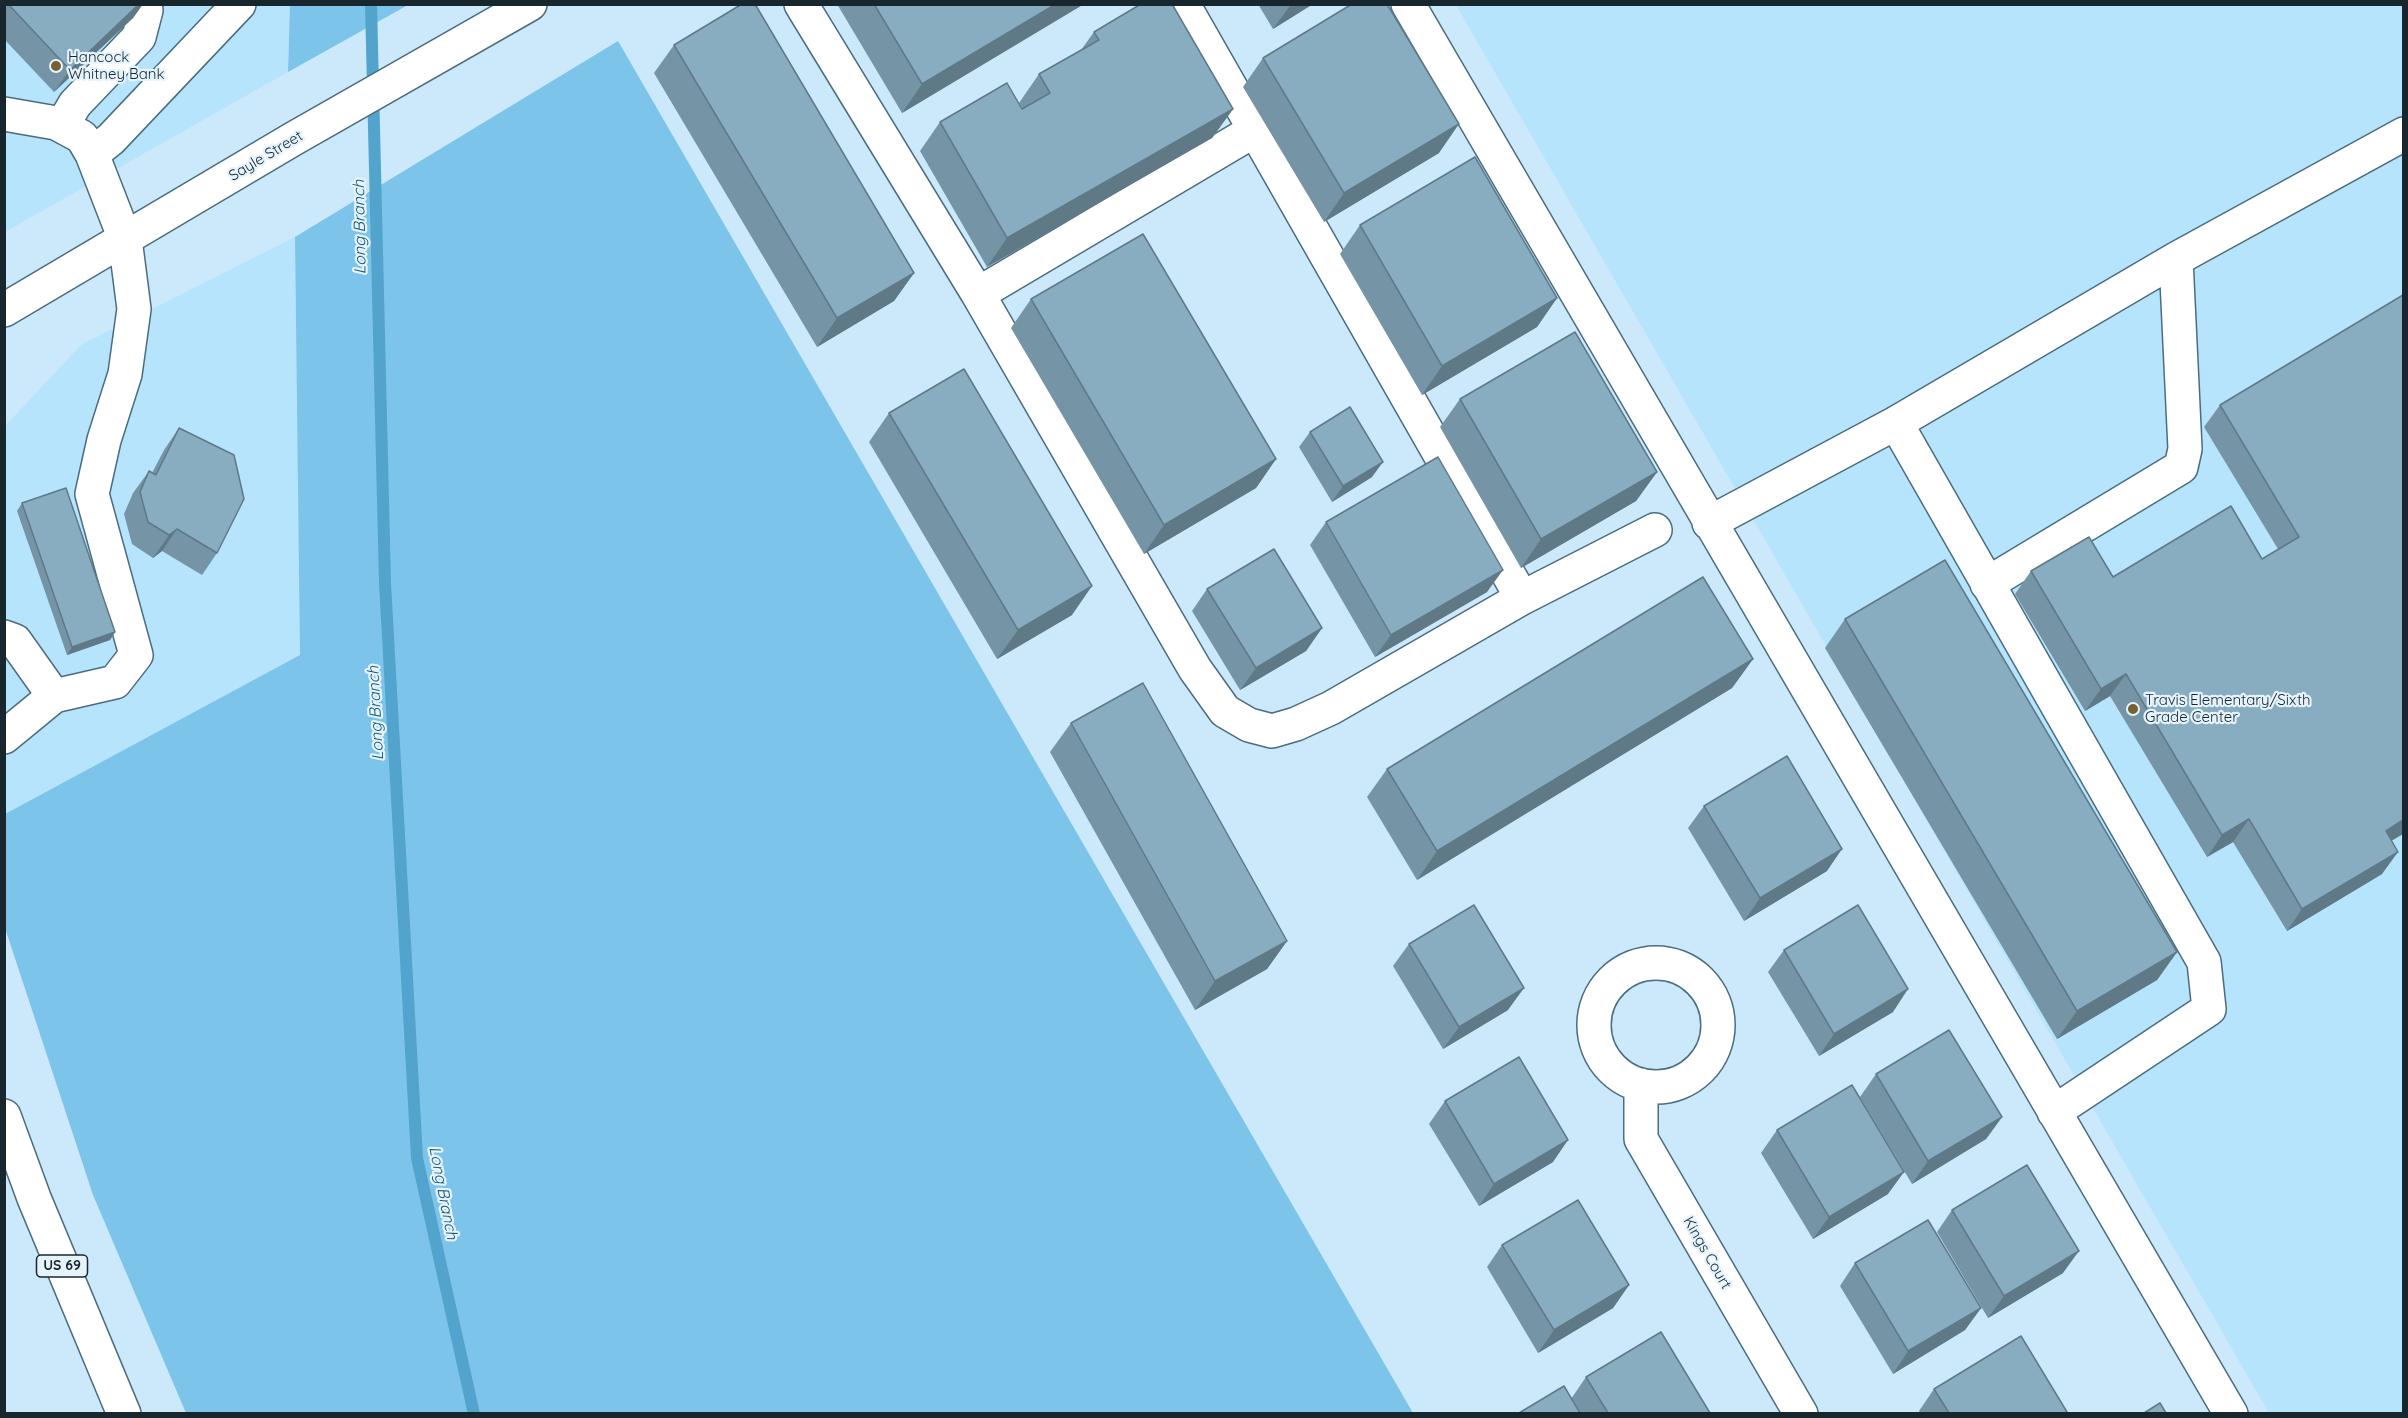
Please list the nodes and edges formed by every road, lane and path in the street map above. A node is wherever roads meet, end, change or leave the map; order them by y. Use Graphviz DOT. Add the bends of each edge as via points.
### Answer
graph roads {
  1 [pos="144,4"];
  2 [pos="239,4"];
  3 [pos="530,4"];
  4 [pos="801,4"];
  5 [pos="1183,4"];
  6 [pos="1408,4"];
  7 [pos="4,114"];
  8 [pos="62,126"];
  9 [pos="1255,130"];
  10 [pos="2403,134"];
  11 [pos="93,154"];
  12 [pos="125,239"];
  13 [pos="2176,259"];
  14 [pos="978,294"];
  15 [pos="4,310"];
  16 [pos="1896,423"];
  17 [pos="1708,523"];
  18 [pos="1655,530"];
  19 [pos="1986,584"];
  20 [pos="1522,598"];
  21 [pos="4,637"];
  22 [pos="54,696"];
  23 [pos="4,737"];
  24 [pos="1641,1085"];
  25 [pos="2054,1112"];
  26 [pos="4,1116"];
  27 [pos="124,1413"];
  28 [pos="1801,1413"];
  29 [pos="2230,1413"];
  1 -- 8 [label="main road" via="140,37 75,104"];
  2 -- 11 [label="main road"];
  3 -- 12 [label="main road, Sayle Street"];
  4 -- 14 [label="main road"];
  5 -- 9 [label="main road"];
  6 -- 17 [label="main road"];
  7 -- 8 [label="main road"];
  8 -- 11 [label="main road" via="82,137"];
  9 -- 14 [label="main road"];
  9 -- 20 [label="main road"];
  10 -- 13 [label="main road"];
  11 -- 12 [label="main road"];
  12 -- 15 [label="main road, Sayle Street"];
  12 -- 22 [label="main road" via="134,309 125,374 92,494 136,655 115,682"];
  13 -- 16 [label="main road"];
  13 -- 19 [label="main road" via="2185,448 2181,467"];
  14 -- 20 [label="main road" via="1195,669 1225,711 1249,725 1272,731 1331,708"];
  16 -- 17 [label="main road"];
  16 -- 19 [label="main road"];
  17 -- 25 [label="main road"];
  18 -- 20 [label="main road"];
  19 -- 25 [label="main road" via="2204,962 2209,1009"];
  21 -- 22 [label="main road" via="15,641"];
  22 -- 23 [label="main road"];
  24 -- 28 [label="main road, Kings Court" via="1641,1139"];
  25 -- 29 [label="main road"];
  26 -- 27 [label="main road, US 69"];
}
